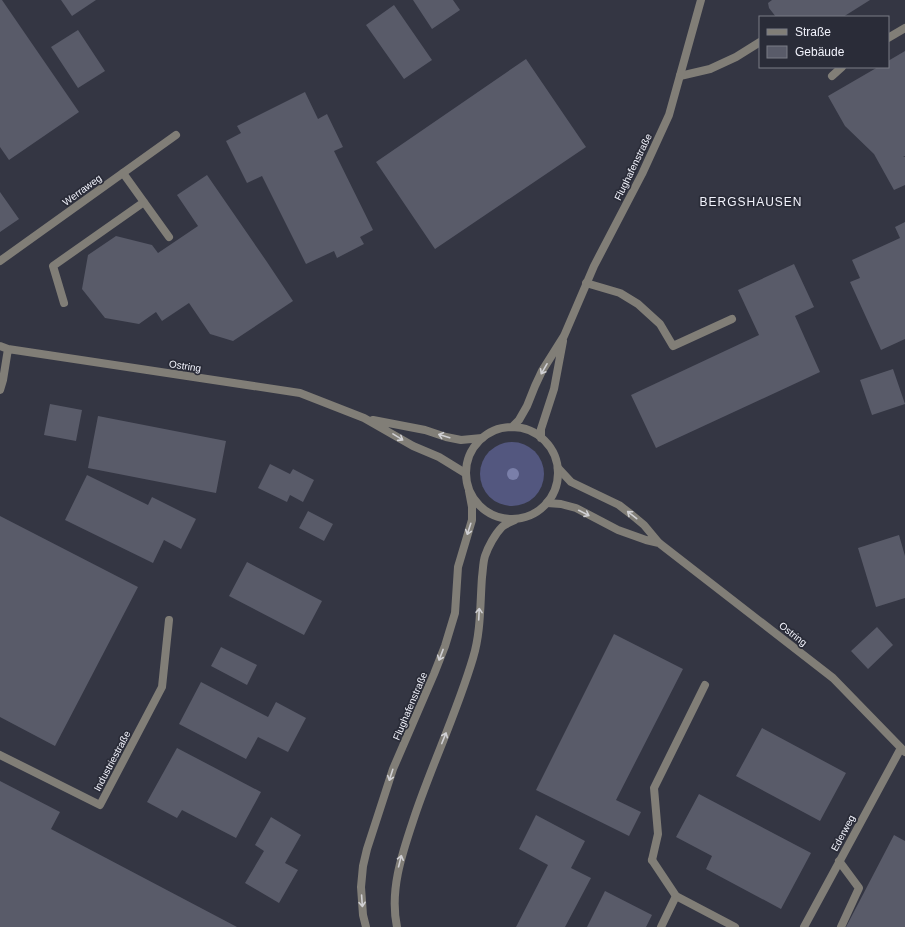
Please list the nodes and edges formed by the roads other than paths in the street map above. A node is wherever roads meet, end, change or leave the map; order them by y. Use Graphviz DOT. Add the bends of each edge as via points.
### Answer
graph roads {
  1 [pos="701,0"];
  2 [pos="905,28"];
  3 [pos="889,37"];
  4 [pos="759,43"];
  5 [pos="841,68"];
  6 [pos="680,76"];
  7 [pos="832,76"];
  8 [pos="176,135"];
  9 [pos="123,173"];
  10 [pos="144,202"];
  11 [pos="169,237"];
  12 [pos="0,261"];
  13 [pos="586,283"];
  14 [pos="64,303"];
  15 [pos="732,319"];
  16 [pos="564,336"];
  17 [pos="4,347"];
  18 [pos="0,390"];
  19 [pos="364,418"];
  20 [pos="512,427"];
  21 [pos="482,438"];
  22 [pos="541,438"];
  23 [pos="558,468"];
  24 [pos="465,473"];
  25 [pos="469,491"];
  26 [pos="547,503"];
  27 [pos="515,520"];
  28 [pos="659,542"];
  29 [pos="169,620"];
  30 [pos="705,685"];
  31 [pos="903,750"];
  32 [pos="0,755"];
  33 [pos="839,861"];
  34 [pos="676,896"];
  35 [pos="366,927"];
  36 [pos="397,927"];
  37 [pos="661,927"];
  38 [pos="735,927"];
  39 [pos="804,927"];
  40 [pos="842,927"];
  1 -- 6 [label="street, Flughafenstraße"];
  2 -- 3 [label="street"];
  4 -- 6 [label="street" via="710,69"];
  5 -- 7 [label="street"];
  6 -- 13 [label="street, Flughafenstraße" via="669,115"];
  8 -- 9 [label="street, Werraweg"];
  9 -- 10 [label="street"];
  9 -- 12 [label="street, Werraweg"];
  10 -- 11 [label="street"];
  10 -- 14 [label="street" via="53,266"];
  13 -- 15 [label="street" via="620,293 638,304 660,324 673,346"];
  13 -- 16 [label="street, Flughafenstraße"];
  16 -- 20 [label="street, Flughafenstraße, one-way" via="542,371 527,406"];
  16 -- 22 [label="street, Flughafenstraße"];
  17 -- 18 [label="street" via="4,380"];
  17 -- 19 [label="street, Ostring" via="300,393"];
  21 -- 19 [label="street, Ostring, one-way" via="462,440"];
  19 -- 24 [label="street, Ostring, one-way"];
  20 -- 21 [label="street" via="491,432"];
  20 -- 22 [label="street" via="528,430"];
  21 -- 24 [label="street" via="467,460"];
  22 -- 23 [label="street" via="549,446"];
  23 -- 26 [label="street" via="555,490"];
  28 -- 23 [label="street, Ostring, one-way" via="632,514 571,482"];
  24 -- 25 [label="street"];
  25 -- 27 [label="street" via="476,503 487,512 500,518"];
  25 -- 35 [label="street, Flughafenstraße, one-way" via="472,520 458,567 454,613 445,646 393,769 367,849 361,887"];
  26 -- 27 [label="street" via="527,517"];
  26 -- 28 [label="street, Ostring, one-way" via="576,508 618,530"];
  36 -- 27 [label="street, one-way" via="395,890 404,848 474,656 484,557 495,535 503,526"];
  28 -- 31 [label="street, Ostring" via="833,678"];
  29 -- 32 [label="street, Industriestraße" via="162,687 100,805"];
  30 -- 34 [label="street" via="654,788 658,834 652,860"];
  31 -- 33 [label="street, Ederweg"];
  33 -- 39 [label="street, Ederweg"];
  33 -- 40 [label="street" via="859,888"];
  34 -- 37 [label="street"];
  34 -- 38 [label="street"];
}
